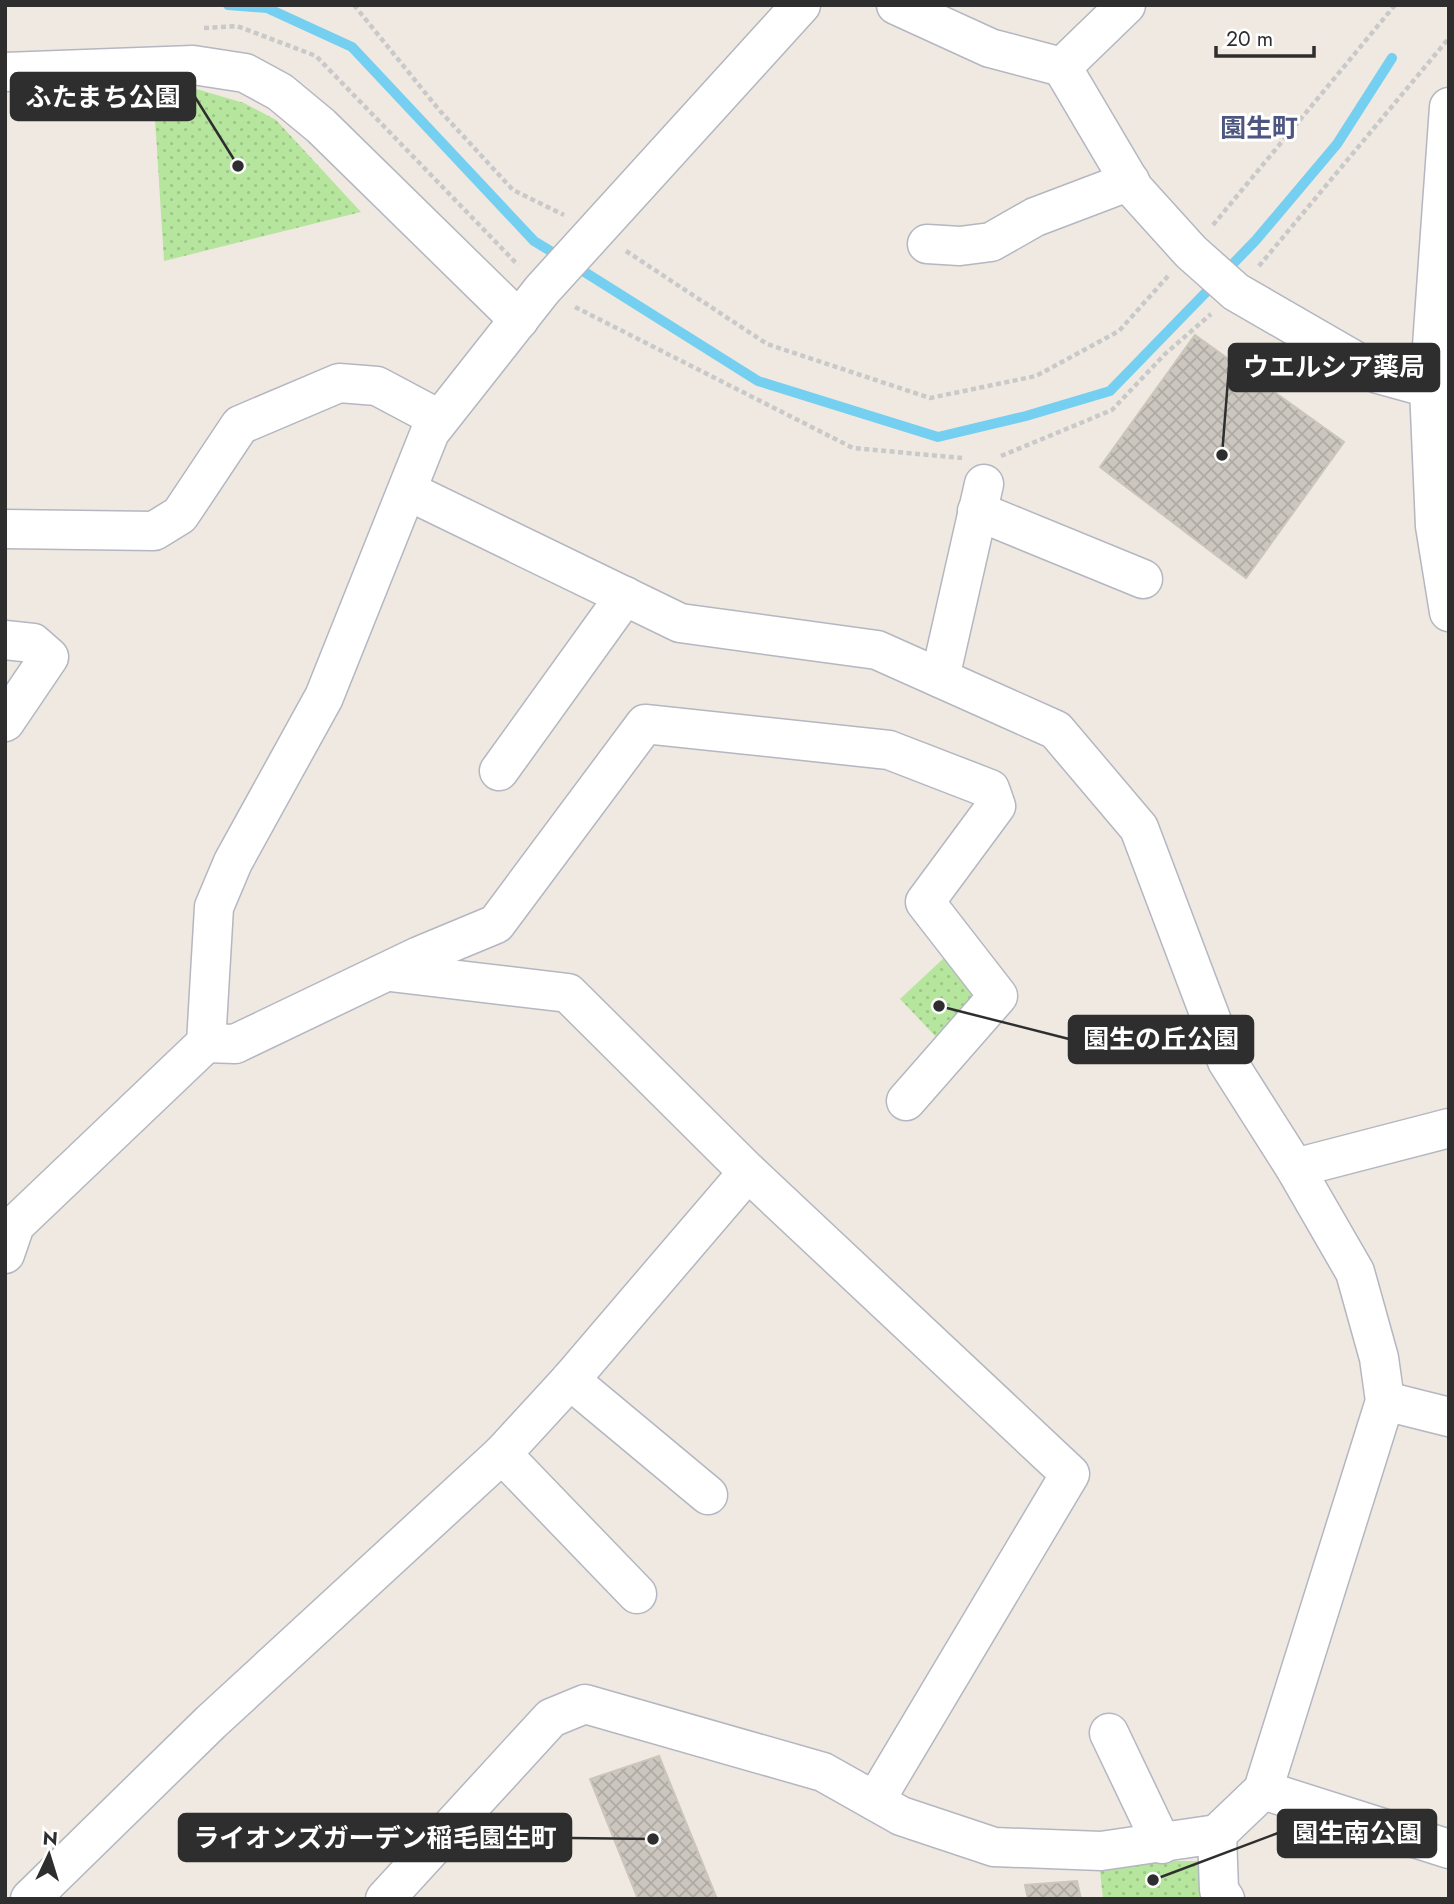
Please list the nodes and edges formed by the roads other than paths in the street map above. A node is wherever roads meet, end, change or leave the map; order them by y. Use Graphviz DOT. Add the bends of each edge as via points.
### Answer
graph roads {
  1 [pos="801,5"];
  2 [pos="896,5"];
  3 [pos="1126,5"];
  4 [pos="1062,66"];
  5 [pos="5,72"];
  6 [pos="1449,107"];
  7 [pos="1130,181"];
  8 [pos="927,244"];
  9 [pos="519,320"];
  10 [pos="1439,388"];
  11 [pos="439,419"];
  12 [pos="408,491"];
  13 [pos="5,529"];
  14 [pos="1143,579"];
  15 [pos="625,596"];
  16 [pos="1449,612"];
  17 [pos="5,640"];
  18 [pos="940,678"];
  19 [pos="5,722"];
  20 [pos="499,771"];
  21 [pos="390,972"];
  22 [pos="206,1043"];
  23 [pos="906,1101"];
  24 [pos="1449,1128"];
  25 [pos="1295,1168"];
  26 [pos="748,1172"];
  27 [pos="5,1254"];
  28 [pos="570,1380"];
  29 [pos="1385,1401"];
  30 [pos="1449,1417"];
  31 [pos="502,1454"];
  32 [pos="708,1495"];
  33 [pos="637,1594"];
  34 [pos="1109,1733"];
  35 [pos="1263,1790"];
  36 [pos="875,1801"];
  37 [pos="1217,1834"];
  38 [pos="1162,1844"];
  39 [pos="1449,1849"];
  40 [pos="30,1899"];
  41 [pos="385,1899"];
  42 [pos="1225,1899"];
  1 -- 9 [label="street"];
  2 -- 4 [label="street" via="990,48"];
  3 -- 4 [label="street"];
  4 -- 7 [label="street"];
  5 -- 9 [label="street" via="193,65 245,73 280,92 321,126"];
  6 -- 10 [label="street"];
  7 -- 8 [label="street" via="1035,218 990,242"];
  7 -- 10 [label="street" via="1191,252 1237,292 1378,374"];
  9 -- 11 [label="street"];
  10 -- 16 [label="street" via="1435,526"];
  11 -- 12 [label="street"];
  11 -- 13 [label="street" via="377,386 339,383 240,425 180,515 154,531"];
  12 -- 15 [label="street"];
  12 -- 22 [label="street" via="324,697 233,862 214,907"];
  14 -- 18 [label="street" via="981,479"];
  15 -- 18 [label="street" via="680,623 877,650"];
  15 -- 20 [label="street"];
  17 -- 19 [label="street" via="33,643 49,657"];
  18 -- 25 [label="street" via="1056,730 1139,828 1227,1061"];
  21 -- 22 [label="street" via="235,1044"];
  21 -- 23 [label="street" via="496,924 645,724 889,750 990,789 996,806 925,901 998,996"];
  21 -- 26 [label="street" via="568,993"];
  22 -- 27 [label="street" via="15,1225"];
  24 -- 25 [label="street"];
  25 -- 29 [label="street" via="1355,1272 1379,1358"];
  26 -- 28 [label="street"];
  26 -- 36 [label="street" via="1070,1474"];
  28 -- 31 [label="street"];
  28 -- 32 [label="street"];
  29 -- 30 [label="street"];
  29 -- 35 [label="street"];
  31 -- 33 [label="street"];
  31 -- 40 [label="street" via="211,1722"];
  34 -- 38 [label="street"];
  35 -- 37 [label="street"];
  35 -- 39 [label="street"];
  36 -- 38 [label="street" via="901,1816 994,1847 1101,1851"];
  36 -- 41 [label="street" via="823,1772 585,1704 551,1718"];
  37 -- 38 [label="street"];
  37 -- 42 [label="street" via="1219,1890"];
}
